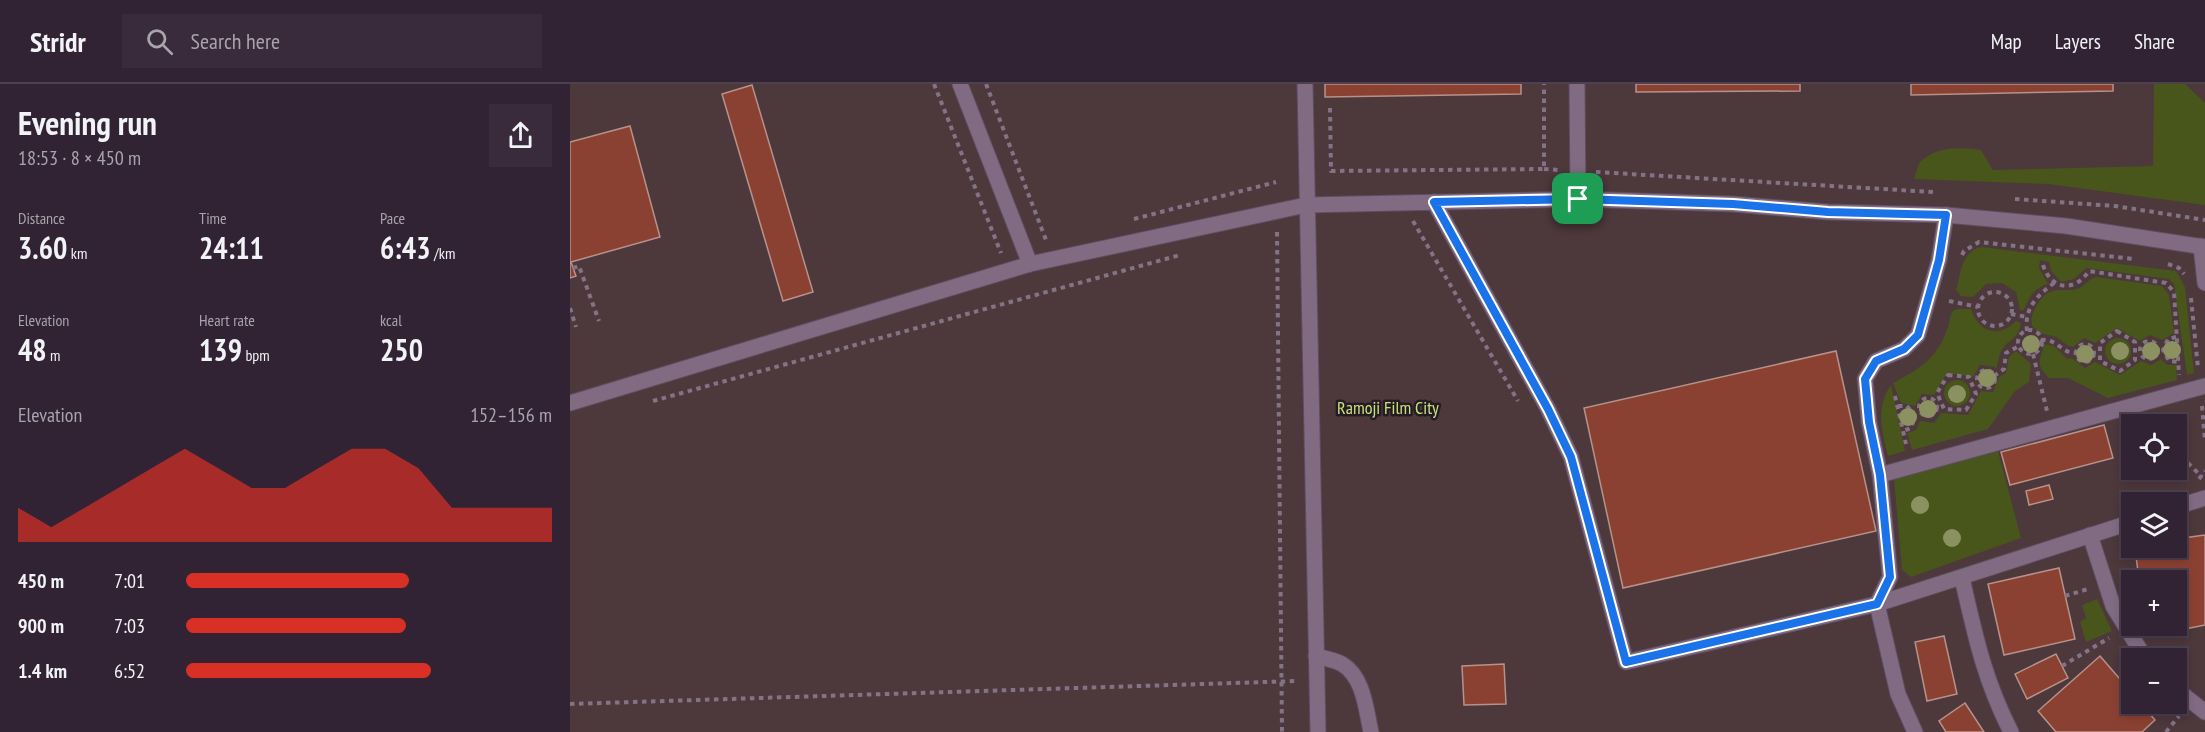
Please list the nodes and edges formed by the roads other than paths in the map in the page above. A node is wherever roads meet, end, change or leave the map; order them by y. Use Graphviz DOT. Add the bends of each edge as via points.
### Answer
graph roads {
  1 [pos="960,84"];
  2 [pos="1305,84"];
  3 [pos="1577,84"];
  4 [pos="1578,199"];
  5 [pos="1434,202"];
  6 [pos="1306,205"];
  7 [pos="1946,215"];
  8 [pos="2203,247"];
  9 [pos="1030,264"];
  10 [pos="2205,282"];
  11 [pos="2202,386"];
  12 [pos="570,403"];
  13 [pos="1880,475"];
  14 [pos="2205,498"];
  15 [pos="2187,504"];
  16 [pos="2121,525"];
  17 [pos="2090,535"];
  18 [pos="1962,578"];
  19 [pos="1877,604"];
  20 [pos="2138,648"];
  21 [pos="1316,656"];
  22 [pos="2187,698"];
  23 [pos="2205,712"];
  24 [pos="1318,732"];
  25 [pos="1371,732"];
  26 [pos="1916,732"];
  27 [pos="2011,732"];
  1 -- 9 [label="lane"];
  2 -- 6 [label="lane"];
  3 -- 4 [label="lane"];
  4 -- 5 [label="lane"];
  4 -- 7 [label="lane"];
  5 -- 6 [label="lane"];
  5 -- 19 [label="lane" via="1571,457 1626,662"];
  6 -- 9 [label="lane"];
  6 -- 21 [label="lane"];
  7 -- 8 [label="lane" via="2066,226"];
  7 -- 13 [label="lane" via="1939,260 1918,335 1904,349 1876,361 1865,379"];
  8 -- 10 [label="lane"];
  9 -- 12 [label="lane"];
  11 -- 13 [label="lane"];
  13 -- 19 [label="lane" via="1890,577"];
  14 -- 15 [label="lane"];
  16 -- 17 [label="lane"];
  17 -- 18 [label="lane"];
  17 -- 20 [label="lane" via="2112,606"];
  18 -- 19 [label="lane"];
  18 -- 27 [label="lane" via="1982,663"];
  19 -- 26 [label="lane" via="1898,694"];
  21 -- 24 [label="lane"];
  21 -- 25 [label="lane" via="1341,664 1354,674"];
  22 -- 23 [label="lane"];
}
